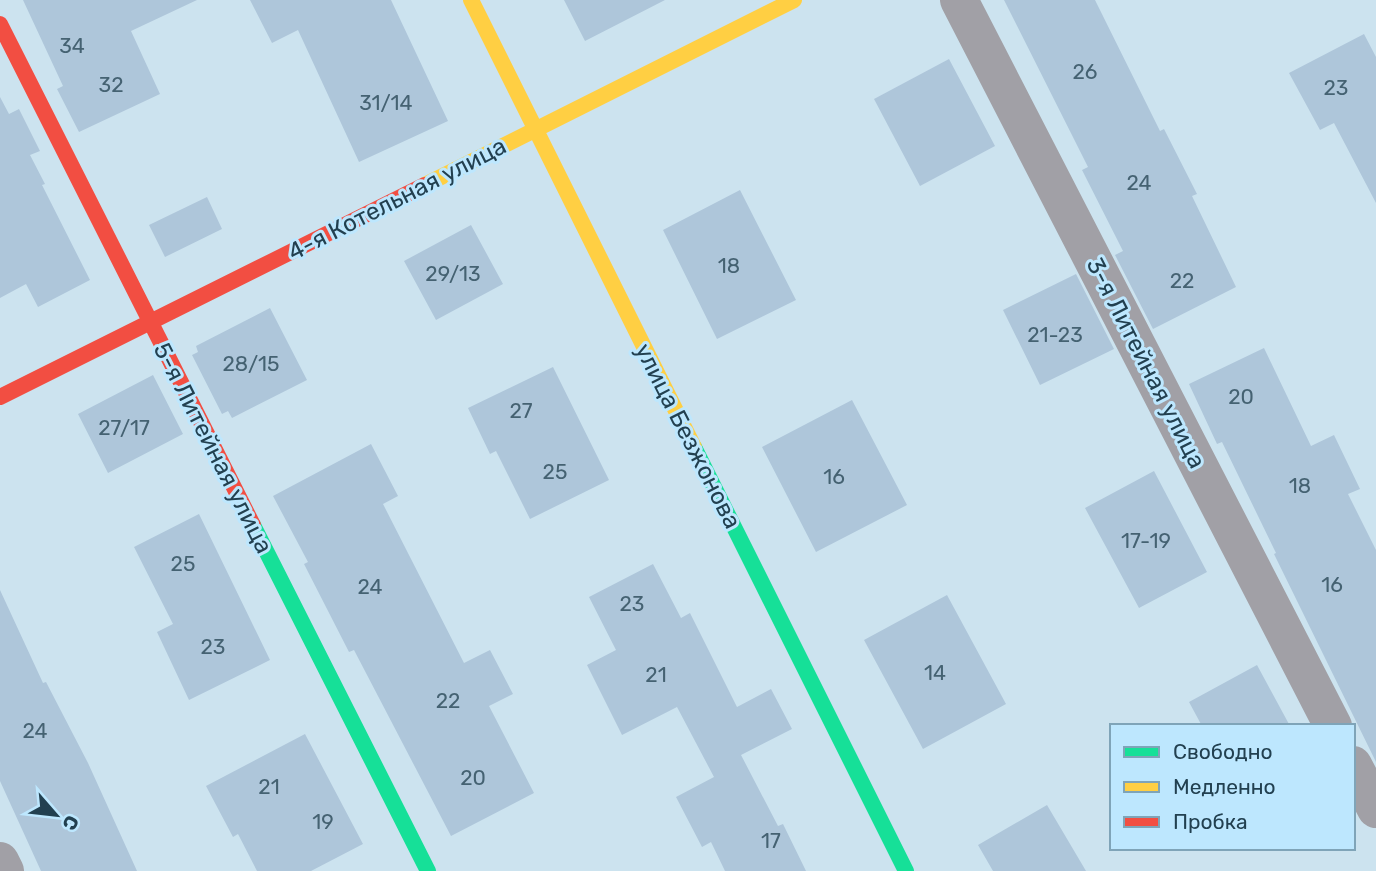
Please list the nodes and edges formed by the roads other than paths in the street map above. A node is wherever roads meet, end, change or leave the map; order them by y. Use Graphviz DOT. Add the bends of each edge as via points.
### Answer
graph roads {
  1 [pos="471,0"];
  2 [pos="794,0"];
  3 [pos="960,0"];
  4 [pos="0,24"];
  5 [pos="535,130"];
  6 [pos="150,322"];
  7 [pos="0,397"];
  8 [pos="1332,724"];
  9 [pos="1355,769"];
  10 [pos="1376,809"];
  11 [pos="0,861"];
  12 [pos="5,871"];
  13 [pos="428,871"];
  14 [pos="906,871"];
  1 -- 5 [label="street, улица Безжонова"];
  2 -- 5 [label="street, 4-я Котельная улица"];
  3 -- 8 [label="street, 3-я Литейная улица"];
  4 -- 6 [label="street, 5-я Литейная улица"];
  5 -- 6 [label="street, 4-я Котельная улица"];
  5 -- 14 [label="street, улица Безжонова"];
  6 -- 7 [label="street, 4-я Котельная улица"];
  6 -- 13 [label="street, 5-я Литейная улица"];
  9 -- 10 [label="street"];
  11 -- 12 [label="street"];
}
